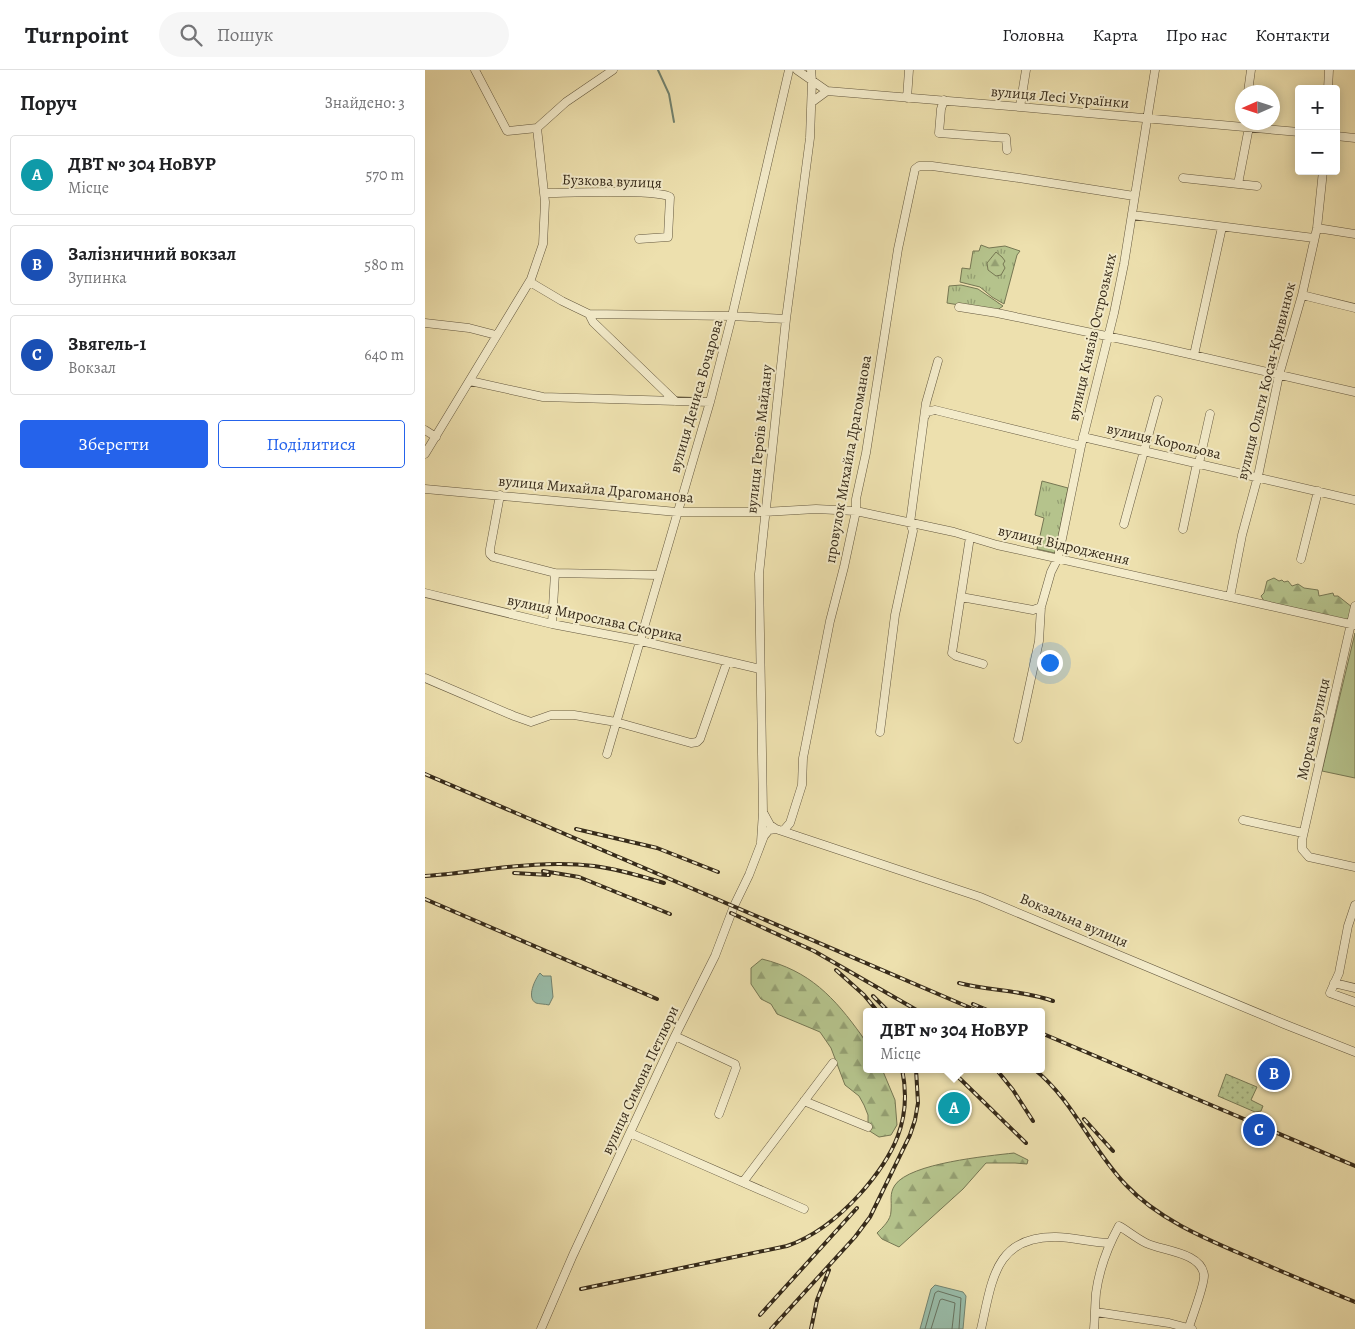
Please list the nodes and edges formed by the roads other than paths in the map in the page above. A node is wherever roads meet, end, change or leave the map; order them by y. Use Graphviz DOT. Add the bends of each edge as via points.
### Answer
graph roads {
  1 [pos="475,70"];
  2 [pos="613,70"];
  3 [pos="789,70"];
  4 [pos="797,70"];
  5 [pos="811,70"];
  6 [pos="909,70"];
  7 [pos="1026,70"];
  8 [pos="1155,70"];
  9 [pos="1251,70"];
  10 [pos="1329,70"];
  11 [pos="812,81"];
  12 [pos="1250,85"];
  13 [pos="1328,85"];
  14 [pos="827,92"];
  15 [pos="907,98"];
  16 [pos="944,100"];
  17 [pos="812,102"];
  18 [pos="1020,106"];
  19 [pos="1147,119"];
  20 [pos="1235,125"];
  21 [pos="537,128"];
  22 [pos="1245,130"];
  23 [pos="1280,130"];
  24 [pos="1295,132"];
  25 [pos="1340,136"];
  26 [pos="1355,138"];
  27 [pos="1007,150"];
  28 [pos="1323,175"];
  29 [pos="1183,178"];
  30 [pos="1238,184"];
  31 [pos="1257,186"];
  32 [pos="544,193"];
  33 [pos="1134,196"];
  34 [pos="1132,215"];
  35 [pos="1222,227"];
  36 [pos="1317,228"];
  37 [pos="1355,234"];
  38 [pos="1314,238"];
  39 [pos="639,239"];
  40 [pos="530,282"];
  41 [pos="1302,295"];
  42 [pos="959,307"];
  43 [pos="1355,308"];
  44 [pos="589,314"];
  45 [pos="732,316"];
  46 [pos="785,319"];
  47 [pos="425,323"];
  48 [pos="496,335"];
  49 [pos="1109,337"];
  50 [pos="1194,355"];
  51 [pos="938,361"];
  52 [pos="1279,375"];
  53 [pos="470,381"];
  54 [pos="1355,392"];
  55 [pos="1158,400"];
  56 [pos="675,401"];
  57 [pos="710,402"];
  58 [pos="1210,414"];
  59 [pos="925,418"];
  60 [pos="425,430"];
  61 [pos="436,437"];
  62 [pos="1083,437"];
  63 [pos="1081,446"];
  64 [pos="1145,451"];
  65 [pos="425,454"];
  66 [pos="1198,463"];
  67 [pos="1258,476"];
  68 [pos="425,488"];
  69 [pos="1318,491"];
  70 [pos="500,495"];
  71 [pos="1355,500"];
  72 [pos="855,511"];
  73 [pos="677,512"];
  74 [pos="764,512"];
  75 [pos="911,522"];
  76 [pos="1124,524"];
  77 [pos="1183,529"];
  78 [pos="970,537"];
  79 [pos="1058,558"];
  80 [pos="1301,559"];
  81 [pos="555,573"];
  82 [pos="658,575"];
  83 [pos="425,593"];
  84 [pos="961,597"];
  85 [pos="1230,597"];
  86 [pos="1355,606"];
  87 [pos="1041,607"];
  88 [pos="552,624"];
  89 [pos="1353,625"];
  90 [pos="641,641"];
  91 [pos="727,662"];
  92 [pos="983,664"];
  93 [pos="760,669"];
  94 [pos="425,678"];
  95 [pos="616,722"];
  96 [pos="880,732"];
  97 [pos="1018,739"];
  98 [pos="607,754"];
  99 [pos="763,812"];
  100 [pos="1243,820"];
  101 [pos="779,830"];
  102 [pos="1303,833"];
  103 [pos="761,842"];
  104 [pos="1355,867"];
  105 [pos="1355,905"];
  106 [pos="1334,983"];
  107 [pos="1355,988"];
  108 [pos="1355,1002"];
  109 [pos="675,1036"];
  110 [pos="1354,1050"];
  111 [pos="833,1063"];
  112 [pos="804,1101"];
  113 [pos="719,1114"];
  114 [pos="868,1127"];
  115 [pos="630,1134"];
  116 [pos="743,1182"];
  117 [pos="804,1209"];
  118 [pos="1110,1243"];
  119 [pos="1096,1312"];
  120 [pos="1190,1328"];
  121 [pos="541,1329"];
  122 [pos="981,1329"];
  123 [pos="1094,1329"];
  1 -- 21 [label="street" via="507,131"];
  2 -- 21 [label="street" via="566,102"];
  3 -- 45 [label="street, вулиця Дениса Бочарова"];
  4 -- 11 [label="street"];
  5 -- 11 [label="street, вулиця Героїв Майдану"];
  6 -- 15 [label="street"];
  7 -- 18 [label="street"];
  8 -- 19 [label="street, вулиця Князів Острозьких"];
  9 -- 12 [label="street"];
  10 -- 13 [label="street"];
  11 -- 14 [label="street"];
  11 -- 17 [label="street, вулиця Героїв Майдану"];
  14 -- 15 [label="street, вулиця Лесі Українки"];
  14 -- 17 [label="street"];
  15 -- 16 [label="street, вулиця Лесі Українки"];
  16 -- 18 [label="street, вулиця Лесі Українки"];
  16 -- 27 [label="street" via="939,133 1006,138"];
  17 -- 46 [label="street, вулиця Героїв Майдану" via="808,156"];
  18 -- 19 [label="street, вулиця Лесі Українки"];
  19 -- 20 [label="street, вулиця Лесі Українки"];
  19 -- 33 [label="street, вулиця Князів Острозьких"];
  21 -- 32 [label="street"];
  22 -- 30 [label="street"];
  23 -- 24 [label="street, вулиця Лесі Українки"];
  25 -- 26 [label="street"];
  28 -- 36 [label="street, вулиця Ольги Косач-Кривинюк"];
  29 -- 30 [label="street"];
  30 -- 31 [label="street"];
  32 -- 39 [label="street, Бузкова вулиця" via="665,194 669,197 668,237"];
  32 -- 40 [label="street" via="543,244"];
  33 -- 34 [label="street, вулиця Князів Острозьких"];
  33 -- 72 [label="street, провулок Михайла Драгоманова" via="1019,178 919,166 915,169 898,248"];
  34 -- 35 [label="street"];
  34 -- 49 [label="street, вулиця Князів Острозьких"];
  35 -- 38 [label="street"];
  35 -- 50 [label="street"];
  36 -- 37 [label="street"];
  36 -- 38 [label="street, вулиця Ольги Косач-Кривинюк"];
  38 -- 41 [label="street, вулиця Ольги Косач-Кривинюк"];
  40 -- 44 [label="street"];
  40 -- 48 [label="street"];
  41 -- 43 [label="street"];
  41 -- 52 [label="street, вулиця Ольги Косач-Кривинюк"];
  42 -- 49 [label="street"];
  44 -- 45 [label="street"];
  44 -- 56 [label="street" via="593,322"];
  45 -- 46 [label="street"];
  45 -- 57 [label="street, вулиця Дениса Бочарова"];
  46 -- 74 [label="street, вулиця Героїв Майдану"];
  47 -- 48 [label="street"];
  48 -- 53 [label="street"];
  49 -- 50 [label="street"];
  49 -- 62 [label="street, вулиця Князів Острозьких"];
  50 -- 52 [label="street"];
  51 -- 59 [label="street"];
  52 -- 54 [label="street"];
  52 -- 67 [label="street, вулиця Ольги Косач-Кривинюк"];
  53 -- 56 [label="street" via="543,396"];
  53 -- 61 [label="street"];
  55 -- 64 [label="street"];
  56 -- 57 [label="street"];
  57 -- 73 [label="street, вулиця Дениса Бочарова"];
  58 -- 66 [label="street"];
  59 -- 63 [label="street" via="927,412 935,410"];
  59 -- 75 [label="street"];
  60 -- 61 [label="street"];
  61 -- 65 [label="street"];
  62 -- 63 [label="street, вулиця Князів Острозьких"];
  62 -- 64 [label="street, вулиця Корольова"];
  63 -- 79 [label="street, вулиця Князів Острозьких"];
  64 -- 66 [label="street, вулиця Корольова"];
  64 -- 76 [label="street"];
  66 -- 67 [label="street, вулиця Корольова"];
  66 -- 77 [label="street"];
  67 -- 69 [label="street, вулиця Корольова"];
  67 -- 85 [label="street, вулиця Ольги Косач-Кривинюк"];
  68 -- 70 [label="street, вулиця Михайла Драгоманова"];
  69 -- 71 [label="street, вулиця Корольова"];
  69 -- 80 [label="street"];
  70 -- 73 [label="street, вулиця Михайла Драгоманова"];
  70 -- 81 [label="street" via="490,554"];
  72 -- 74 [label="street, вулиця Відродження"];
  72 -- 75 [label="street, вулиця Відродження"];
  72 -- 101 [label="street, провулок Михайла Драгоманова" via="803,758 802,785 790,823"];
  73 -- 74 [label="street, вулиця Михайла Драгоманова"];
  73 -- 82 [label="street, вулиця Дениса Бочарова"];
  74 -- 93 [label="street, вулиця Героїв Майдану" via="759,574"];
  75 -- 78 [label="street, вулиця Відродження"];
  75 -- 96 [label="street" via="913,531 895,615"];
  78 -- 79 [label="street, вулиця Відродження"];
  78 -- 84 [label="street"];
  79 -- 85 [label="street, вулиця Відродження"];
  79 -- 87 [label="street, вулиця Князів Острозьких"];
  81 -- 82 [label="street"];
  81 -- 88 [label="street"];
  82 -- 90 [label="street, вулиця Дениса Бочарова"];
  83 -- 88 [label="street, вулиця Мирослава Скорика"];
  84 -- 87 [label="street" via="1033,610"];
  84 -- 92 [label="street" via="953,652 956,656"];
  85 -- 89 [label="street, вулиця Відродження"];
  86 -- 89 [label="street, Морська вулиця"];
  87 -- 97 [label="street, вулиця Князів Острозьких" via="1039,641"];
  88 -- 90 [label="street, вулиця Мирослава Скорика"];
  89 -- 102 [label="street, Морська вулиця"];
  90 -- 91 [label="street, вулиця Мирослава Скорика"];
  90 -- 95 [label="street, вулиця Дениса Бочарова"];
  91 -- 93 [label="street, вулиця Мирослава Скорика"];
  91 -- 95 [label="street" via="701,739 697,742 682,741"];
  93 -- 99 [label="street, вулиця Героїв Майдану"];
  94 -- 95 [label="street" via="531,722 551,715 575,714"];
  95 -- 98 [label="street, вулиця Дениса Бочарова"];
  99 -- 101 [label="street" via="770,825"];
  99 -- 103 [label="street, вулиця Героїв Майдану"];
  100 -- 102 [label="street"];
  101 -- 103 [label="street" via="769,830"];
  101 -- 110 [label="street, Вокзальна вулиця" via="980,896 1284,1024"];
  102 -- 104 [label="street, Морська вулиця" via="1302,849 1309,857"];
  103 -- 109 [label="street, вулиця Симона Петлюри" via="715,956"];
  105 -- 106 [label="street"];
  106 -- 107 [label="street"];
  106 -- 108 [label="street" via="1330,993"];
  109 -- 113 [label="street" via="735,1064"];
  109 -- 115 [label="street, вулиця Симона Петлюри"];
  111 -- 112 [label="street"];
  112 -- 114 [label="street"];
  112 -- 116 [label="street"];
  115 -- 116 [label="street"];
  115 -- 121 [label="street, вулиця Симона Петлюри"];
  116 -- 117 [label="street"];
  118 -- 119 [label="street" via="1100,1274"];
  118 -- 120 [label="street" via="1119,1226 1147,1244 1194,1259 1204,1276"];
  118 -- 122 [label="street" via="1057,1237 1035,1239 1012,1249 993,1277"];
  119 -- 120 [label="street"];
  119 -- 123 [label="street"];
}
